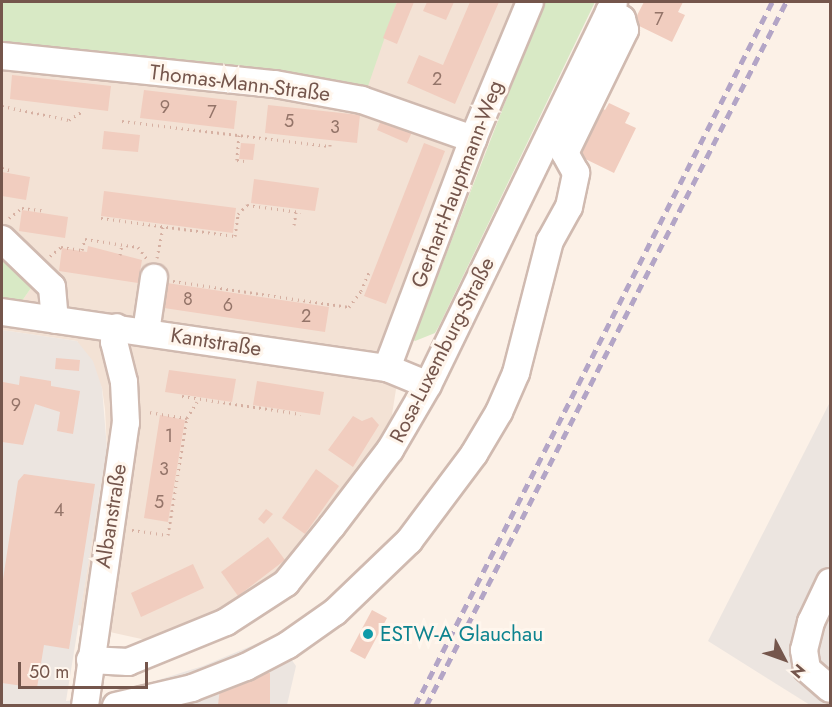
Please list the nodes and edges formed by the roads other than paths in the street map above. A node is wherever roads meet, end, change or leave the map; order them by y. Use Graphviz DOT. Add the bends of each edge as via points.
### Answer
graph roads {
  1 [pos="530,2"];
  2 [pos="611,6"];
  3 [pos="2,56"];
  4 [pos="473,139"];
  5 [pos="2,239"];
  6 [pos="154,278"];
  7 [pos="2,312"];
  8 [pos="55,320"];
  9 [pos="116,327"];
  10 [pos="146,332"];
  11 [pos="387,368"];
  12 [pos="428,385"];
  13 [pos="831,582"];
  14 [pos="90,660"];
  15 [pos="831,689"];
  16 [pos="85,705"];
  17 [pos="116,705"];
  1 -- 4 [label="street, Gerhart-Hauptmann-Weg"];
  2 -- 12 [label="street, Rosa-Luxemburg-Straße"];
  2 -- 17 [label="street" via="625,30 565,153 576,173 569,207 550,241 516,373 474,454 409,541 334,612 288,645 192,688"];
  3 -- 4 [label="street, Thomas-Mann-Straße" via="284,86 362,100"];
  4 -- 11 [label="street, Gerhart-Hauptmann-Weg"];
  5 -- 8 [label="street" via="52,287"];
  6 -- 10 [label="street"];
  7 -- 8 [label="street, Kantstraße"];
  8 -- 9 [label="street, Kantstraße"];
  9 -- 10 [label="street, Kantstraße"];
  9 -- 14 [label="street, Albanstraße" via="114,342 124,382 125,407"];
  10 -- 11 [label="street, Kantstraße"];
  11 -- 12 [label="street, Kantstraße"];
  12 -- 14 [label="street, Rosa-Luxemburg-Straße" via="390,450 286,583 226,622 128,662"];
  13 -- 15 [label="street" via="811,622 804,650 807,669"];
  14 -- 16 [label="street, Albanstraße"];
}
